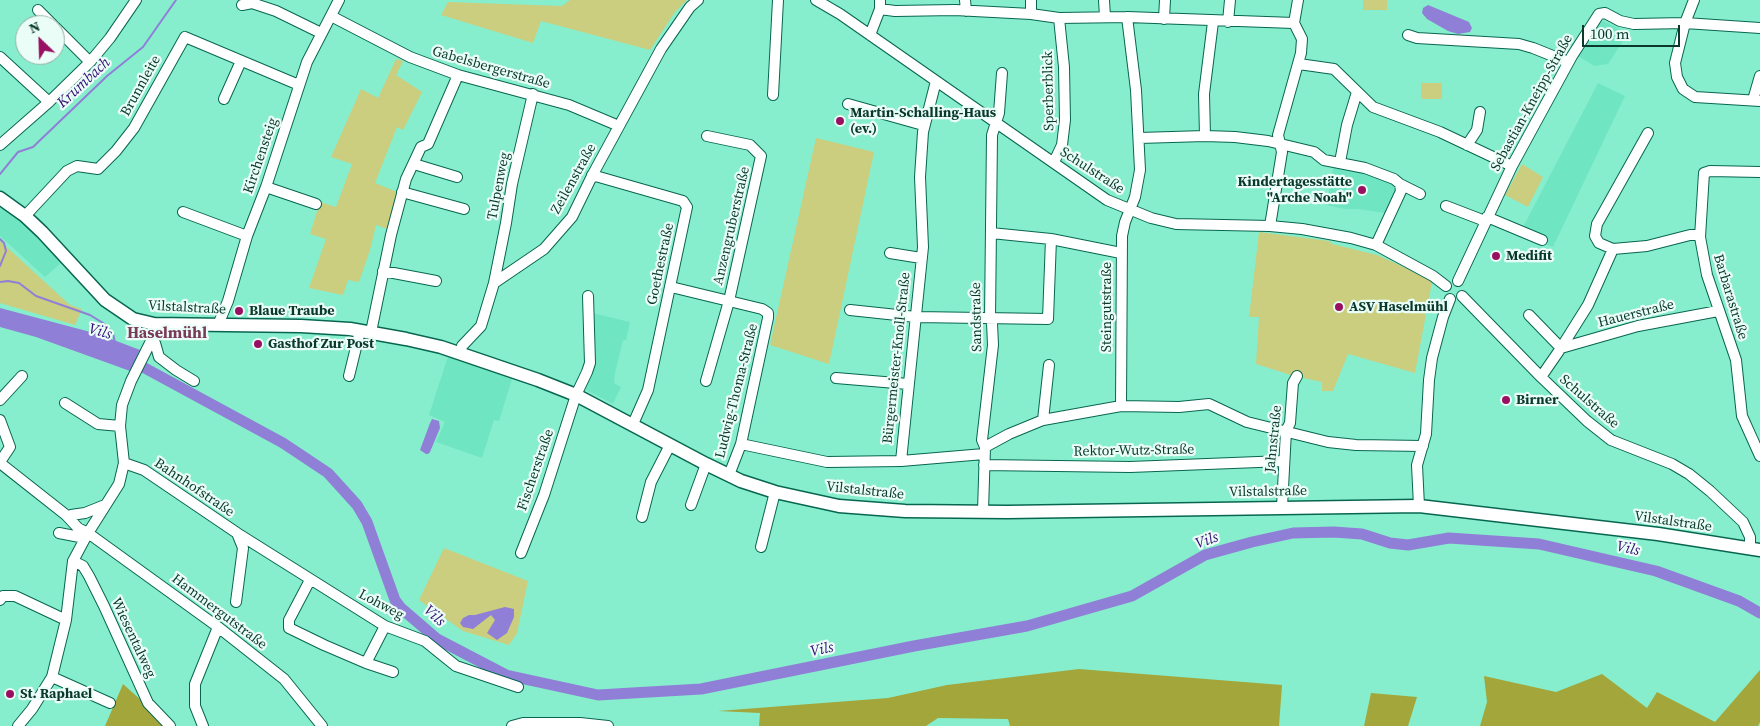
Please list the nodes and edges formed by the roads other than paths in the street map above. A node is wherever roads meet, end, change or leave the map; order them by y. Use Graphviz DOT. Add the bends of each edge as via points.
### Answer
graph roads {
  1 [pos="136,0"];
  2 [pos="339,0"];
  3 [pos="698,0"];
  4 [pos="778,0"];
  5 [pos="816,0"];
  6 [pos="1032,0"];
  7 [pos="1104,0"];
  8 [pos="1165,0"];
  9 [pos="1230,0"];
  10 [pos="1298,0"];
  11 [pos="1694,0"];
  12 [pos="248,3"];
  13 [pos="880,5"];
  14 [pos="965,5"];
  15 [pos="38,10"];
  16 [pos="1031,14"];
  17 [pos="43,15"];
  18 [pos="331,16"];
  19 [pos="1105,17"];
  20 [pos="1127,17"];
  21 [pos="1059,18"];
  22 [pos="1164,19"];
  23 [pos="1213,22"];
  24 [pos="1228,22"];
  25 [pos="1294,23"];
  26 [pos="1685,23"];
  27 [pos="1760,28"];
  28 [pos="322,33"];
  29 [pos="870,35"];
  30 [pos="1408,35"];
  31 [pos="65,37"];
  32 [pos="0,57"];
  33 [pos="241,61"];
  34 [pos="90,62"];
  35 [pos="1568,62"];
  36 [pos="1299,64"];
  37 [pos="1002,73"];
  38 [pos="458,75"];
  39 [pos="1760,76"];
  40 [pos="936,80"];
  41 [pos="299,85"];
  42 [pos="1357,92"];
  43 [pos="533,94"];
  44 [pos="773,95"];
  45 [pos="224,99"];
  46 [pos="1756,101"];
  47 [pos="48,102"];
  48 [pos="848,104"];
  49 [pos="1480,112"];
  50 [pos="996,121"];
  51 [pos="923,125"];
  52 [pos="619,126"];
  53 [pos="1648,133"];
  54 [pos="708,136"];
  55 [pos="1205,136"];
  56 [pos="1139,138"];
  57 [pos="1279,144"];
  58 [pos="1466,144"];
  59 [pos="0,145"];
  60 [pos="1054,162"];
  61 [pos="1340,162"];
  62 [pos="414,164"];
  63 [pos="1512,166"];
  64 [pos="1760,172"];
  65 [pos="592,175"];
  66 [pos="457,177"];
  67 [pos="1400,184"];
  68 [pos="266,187"];
  69 [pos="402,192"];
  70 [pos="1420,194"];
  71 [pos="0,198"];
  72 [pos="316,204"];
  73 [pos="1446,206"];
  74 [pos="464,209"];
  75 [pos="1130,210"];
  76 [pos="183,212"];
  77 [pos="25,216"];
  78 [pos="1486,219"];
  79 [pos="1270,226"];
  80 [pos="991,233"];
  81 [pos="1700,235"];
  82 [pos="247,236"];
  83 [pos="1051,239"];
  84 [pos="1542,240"];
  85 [pos="1376,245"];
  86 [pos="1613,248"];
  87 [pos="890,253"];
  88 [pos="1121,253"];
  89 [pos="921,258"];
  90 [pos="383,271"];
  91 [pos="436,281"];
  92 [pos="1458,282"];
  93 [pos="494,283"];
  94 [pos="1446,286"];
  95 [pos="671,287"];
  96 [pos="588,296"];
  97 [pos="1462,296"];
  98 [pos="1450,299"];
  99 [pos="729,301"];
  100 [pos="850,310"];
  101 [pos="1718,310"];
  102 [pos="1529,315"];
  103 [pos="916,317"];
  104 [pos="990,318"];
  105 [pos="154,324"];
  106 [pos="218,325"];
  107 [pos="365,332"];
  108 [pos="150,343"];
  109 [pos="1561,348"];
  110 [pos="460,354"];
  111 [pos="1049,365"];
  112 [pos="22,376"];
  113 [pos="349,376"];
  114 [pos="1297,376"];
  115 [pos="1540,377"];
  116 [pos="836,378"];
  117 [pos="194,381"];
  118 [pos="706,381"];
  119 [pos="908,384"];
  120 [pos="576,395"];
  121 [pos="0,400"];
  122 [pos="65,403"];
  123 [pos="1121,406"];
  124 [pos="0,420"];
  125 [pos="1043,420"];
  126 [pos="633,424"];
  127 [pos="120,426"];
  128 [pos="1286,431"];
  129 [pos="741,444"];
  130 [pos="670,445"];
  131 [pos="1423,446"];
  132 [pos="985,451"];
  133 [pos="1760,456"];
  134 [pos="901,461"];
  135 [pos="1284,461"];
  136 [pos="0,463"];
  137 [pos="124,463"];
  138 [pos="706,464"];
  139 [pos="984,465"];
  140 [pos="729,475"];
  141 [pos="775,492"];
  142 [pos="691,505"];
  143 [pos="105,506"];
  144 [pos="1419,506"];
  145 [pos="1282,507"];
  146 [pos="983,511"];
  147 [pos="68,515"];
  148 [pos="642,517"];
  149 [pos="59,533"];
  150 [pos="237,533"];
  151 [pos="86,535"];
  152 [pos="761,547"];
  153 [pos="1755,549"];
  154 [pos="521,553"];
  155 [pos="73,561"];
  156 [pos="310,580"];
  157 [pos="0,600"];
  158 [pos="236,602"];
  159 [pos="66,620"];
  160 [pos="384,626"];
  161 [pos="218,627"];
  162 [pos="366,662"];
  163 [pos="393,672"];
  164 [pos="52,677"];
  165 [pos="518,688"];
  166 [pos="110,703"];
  167 [pos="18,726"];
  168 [pos="170,726"];
  169 [pos="203,726"];
  170 [pos="322,726"];
  171 [pos="512,726"];
  172 [pos="608,726"];
  1 -- 34 [label="street"];
  2 -- 18 [label="street, Kirchensteig"];
  3 -- 52 [label="street, Zeilenstraße" via="661,49"];
  4 -- 44 [label="street"];
  5 -- 29 [label="street, Schulstraße"];
  6 -- 16 [label="street"];
  7 -- 19 [label="street"];
  8 -- 22 [label="street"];
  9 -- 24 [label="street"];
  10 -- 25 [label="street"];
  11 -- 26 [label="street"];
  12 -- 28 [label="street" via="276,11"];
  13 -- 14 [label="street" via="895,11"];
  13 -- 29 [label="street"];
  14 -- 16 [label="street"];
  15 -- 17 [label="street"];
  16 -- 21 [label="street"];
  18 -- 28 [label="street, Kirchensteig"];
  18 -- 38 [label="street, Gabelsbergerstraße" via="410,58"];
  19 -- 20 [label="street"];
  19 -- 21 [label="street"];
  20 -- 22 [label="street"];
  20 -- 56 [label="street, Steingutstraße"];
  21 -- 60 [label="street, Sperberblick" via="1065,120 1062,145"];
  22 -- 23 [label="street"];
  23 -- 24 [label="street"];
  23 -- 55 [label="street" via="1204,94"];
  24 -- 25 [label="street"];
  25 -- 36 [label="street" via="1302,39"];
  26 -- 27 [label="street"];
  26 -- 35 [label="street, Sebastian-Kneipp-Straße" via="1628,23 1602,13"];
  26 -- 46 [label="street" via="1675,63 1683,89 1695,96"];
  28 -- 41 [label="street, Kirchensteig" via="306,62"];
  29 -- 40 [label="street, Schulstraße"];
  30 -- 35 [label="street" via="1518,44"];
  31 -- 34 [label="street"];
  32 -- 47 [label="street"];
  33 -- 41 [label="street, Brunnleite"];
  33 -- 45 [label="street"];
  33 -- 77 [label="street, Brunnleite" via="184,37 134,128 116,151 98,169 77,166 67,171"];
  34 -- 47 [label="street"];
  35 -- 63 [label="street, Sebastian-Kneipp-Straße"];
  36 -- 42 [label="street" via="1334,69"];
  36 -- 57 [label="street" via="1278,135"];
  37 -- 50 [label="street, Sandstraße"];
  38 -- 43 [label="street, Gabelsbergerstraße"];
  38 -- 62 [label="street" via="428,144 421,147"];
  39 -- 46 [label="street"];
  40 -- 50 [label="street, Schulstraße"];
  40 -- 51 [label="street, Bürgermeister-Knoll-Straße"];
  41 -- 68 [label="street, Kirchensteig"];
  42 -- 58 [label="street" via="1373,107"];
  42 -- 61 [label="street"];
  43 -- 52 [label="street, Gabelsbergerstraße"];
  43 -- 93 [label="street, Tulpenweg"];
  47 -- 59 [label="street"];
  48 -- 51 [label="street"];
  49 -- 58 [label="street" via="1477,130"];
  50 -- 60 [label="street, Schulstraße"];
  50 -- 80 [label="street, Sandstraße" via="992,135"];
  51 -- 89 [label="street, Bürgermeister-Knoll-Straße"];
  52 -- 65 [label="street, Zeilenstraße"];
  53 -- 86 [label="street" via="1598,224 1595,236"];
  54 -- 99 [label="street, Anzengruberstraße" via="750,145 761,156"];
  55 -- 56 [label="street"];
  55 -- 57 [label="street"];
  56 -- 75 [label="street, Steingutstraße" via="1140,170"];
  57 -- 61 [label="street" via="1314,152 1324,160"];
  57 -- 79 [label="street" via="1282,152"];
  58 -- 63 [label="street"];
  60 -- 75 [label="street, Schulstraße" via="1107,200"];
  61 -- 67 [label="street" via="1365,168"];
  62 -- 66 [label="street"];
  62 -- 69 [label="street"];
  63 -- 78 [label="street, Sebastian-Kneipp-Straße"];
  64 -- 81 [label="street, Barbarastraße" via="1704,173"];
  65 -- 93 [label="street, Zeilenstraße" via="572,217 544,249"];
  65 -- 95 [label="street, Goethestraße" via="685,203 687,207"];
  67 -- 70 [label="street"];
  67 -- 85 [label="street" via="1401,191"];
  68 -- 72 [label="street"];
  68 -- 82 [label="street, Kirchensteig"];
  69 -- 74 [label="street"];
  69 -- 90 [label="street"];
  71 -- 77 [label="main road, Vilstalstraße"];
  73 -- 78 [label="street"];
  75 -- 79 [label="street, Schulstraße" via="1176,224"];
  75 -- 88 [label="street, Steingutstraße" via="1122,236"];
  76 -- 82 [label="street"];
  77 -- 105 [label="main road, Vilstalstraße" via="105,300 133,319"];
  78 -- 84 [label="street"];
  78 -- 92 [label="street, Sebastian-Kneipp-Straße"];
  79 -- 85 [label="street, Schulstraße" via="1324,232"];
  80 -- 83 [label="street"];
  80 -- 104 [label="street, Sandstraße"];
  81 -- 86 [label="street" via="1648,246"];
  81 -- 101 [label="street, Barbarastraße" via="1704,265"];
  82 -- 106 [label="street, Kirchensteig"];
  83 -- 88 [label="street"];
  83 -- 104 [label="street" via="1048,319"];
  85 -- 94 [label="street, Schulstraße" via="1434,276"];
  86 -- 109 [label="street" via="1588,305"];
  87 -- 89 [label="street, Bürgermeister-Knoll-Straße"];
  88 -- 123 [label="street, Steingutstraße"];
  89 -- 103 [label="street, Bürgermeister-Knoll-Straße"];
  90 -- 91 [label="street"];
  90 -- 107 [label="street"];
  92 -- 94 [label="street" via="1451,281"];
  92 -- 97 [label="street" via="1464,288"];
  93 -- 110 [label="street" via="481,326 462,346"];
  94 -- 98 [label="street" via="1445,292"];
  95 -- 99 [label="street"];
  95 -- 126 [label="street, Goethestraße" via="648,390"];
  96 -- 120 [label="street, Fischerstraße" via="590,363"];
  97 -- 98 [label="street"];
  97 -- 115 [label="street, Schulstraße"];
  98 -- 131 [label="street" via="1432,358"];
  99 -- 118 [label="street"];
  99 -- 129 [label="street, Ludwig-Thoma-Straße" via="768,313"];
  100 -- 103 [label="street"];
  101 -- 109 [label="street, Hauerstraße" via="1638,326"];
  101 -- 133 [label="street, Barbarastraße" via="1736,360 1742,416"];
  102 -- 109 [label="street"];
  103 -- 104 [label="street"];
  103 -- 119 [label="street, Bürgermeister-Knoll-Straße"];
  104 -- 132 [label="street, Sandstraße" via="993,345 982,440"];
  105 -- 106 [label="main road, Vilstalstraße"];
  105 -- 108 [label="street"];
  106 -- 107 [label="main road, Vilstalstraße" via="301,326"];
  107 -- 110 [label="main road, Vilstalstraße"];
  107 -- 113 [label="street"];
  108 -- 117 [label="street" via="155,343 159,356"];
  108 -- 127 [label="street" via="122,405"];
  109 -- 115 [label="street"];
  110 -- 120 [label="main road, Vilstalstraße"];
  111 -- 125 [label="street"];
  112 -- 121 [label="street"];
  114 -- 128 [label="street, Jahnstraße" via="1292,384 1290,423"];
  115 -- 153 [label="street, Schulstraße" via="1612,440 1689,474 1743,522"];
  116 -- 119 [label="street"];
  119 -- 134 [label="street, Bürgermeister-Knoll-Straße"];
  120 -- 126 [label="main road, Vilstalstraße"];
  120 -- 154 [label="street, Fischerstraße" via="544,495"];
  122 -- 127 [label="street" via="98,424"];
  123 -- 125 [label="street"];
  123 -- 128 [label="street" via="1209,404 1247,422"];
  124 -- 136 [label="street" via="10,448"];
  125 -- 132 [label="street" via="1009,434"];
  126 -- 130 [label="main road, Vilstalstraße"];
  127 -- 137 [label="street"];
  128 -- 131 [label="street" via="1328,442"];
  128 -- 135 [label="street, Jahnstraße"];
  129 -- 134 [label="street" via="827,462"];
  129 -- 140 [label="street, Ludwig-Thoma-Straße"];
  130 -- 138 [label="main road, Vilstalstraße"];
  130 -- 148 [label="street" via="651,482"];
  131 -- 144 [label="street" via="1417,464"];
  132 -- 134 [label="street"];
  132 -- 139 [label="street, Sandstraße"];
  135 -- 139 [label="street, Rektor-Wutz-Straße" via="1130,466"];
  135 -- 145 [label="street, Jahnstraße"];
  136 -- 147 [label="street, Hammergutstraße"];
  137 -- 143 [label="street" via="119,484"];
  137 -- 150 [label="street, Bahnhofstraße" via="144,470"];
  138 -- 140 [label="main road, Vilstalstraße"];
  138 -- 142 [label="street"];
  139 -- 146 [label="street, Sandstraße"];
  140 -- 141 [label="main road, Vilstalstraße"];
  141 -- 146 [label="main road, Vilstalstraße" via="874,510"];
  141 -- 152 [label="street"];
  143 -- 147 [label="street"];
  143 -- 151 [label="street"];
  144 -- 145 [label="main road, Vilstalstraße"];
  144 -- 153 [label="main road, Vilstalstraße" via="1658,534"];
  145 -- 146 [label="main road, Vilstalstraße"];
  147 -- 151 [label="street, Hammergutstraße"];
  149 -- 151 [label="street"];
  150 -- 156 [label="street, Lohweg"];
  150 -- 158 [label="street, Bahnhofstraße" via="243,548"];
  151 -- 155 [label="street"];
  151 -- 161 [label="street, Hammergutstraße"];
  155 -- 159 [label="street"];
  155 -- 168 [label="street, Wiesentalweg" via="83,566 89,576 148,703"];
  156 -- 160 [label="street, Lohweg"];
  156 -- 162 [label="street" via="289,620 289,628"];
  157 -- 159 [label="street" via="3,596 15,596"];
  159 -- 164 [label="street"];
  160 -- 162 [label="street"];
  160 -- 165 [label="street, Lohweg" via="425,641 456,666"];
  161 -- 169 [label="street" via="195,684 195,706"];
  161 -- 170 [label="street, Hammergutstraße" via="284,679"];
  162 -- 163 [label="street"];
  164 -- 166 [label="street"];
  164 -- 167 [label="street"];
  171 -- 172 [label="street" via="523,723"];
}
